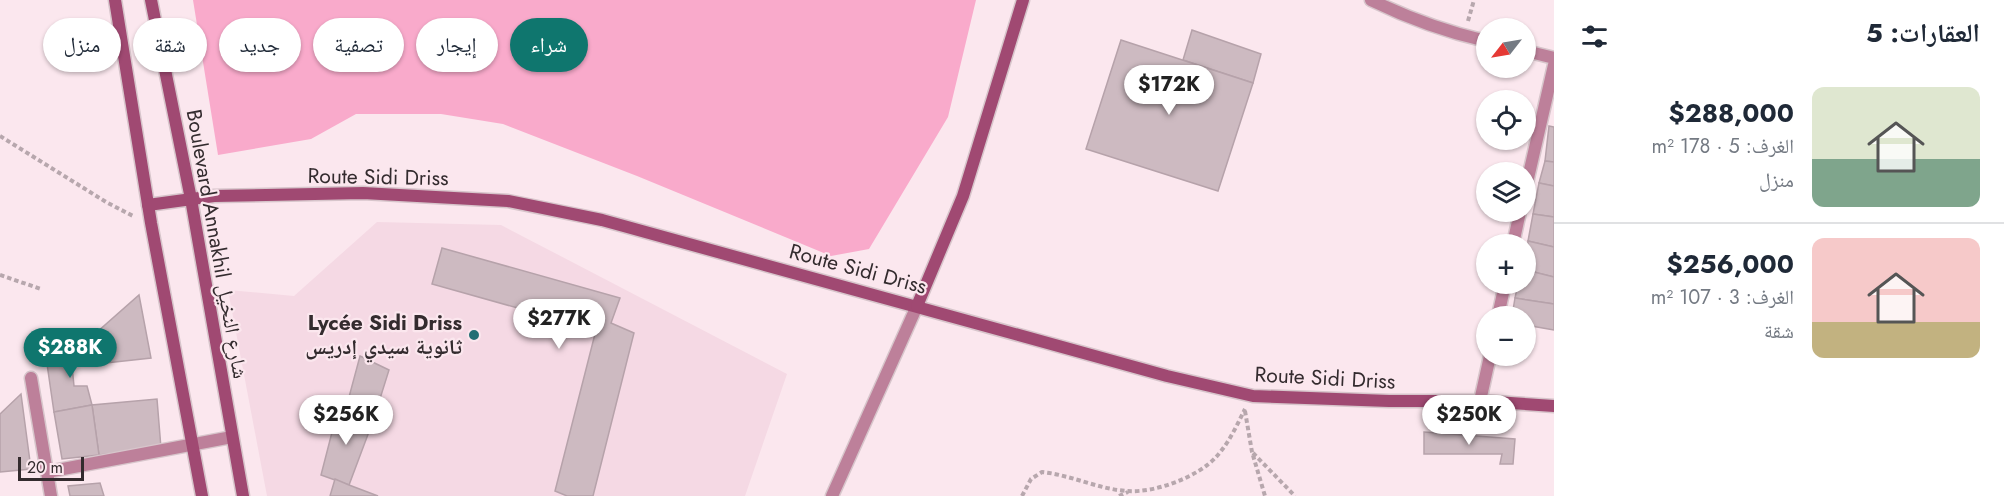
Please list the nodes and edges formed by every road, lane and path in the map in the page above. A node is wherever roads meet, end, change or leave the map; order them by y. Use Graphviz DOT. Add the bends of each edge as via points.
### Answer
graph roads {
  1 [pos="115,0"];
  2 [pos="151,0"];
  3 [pos="1023,0"];
  4 [pos="1371,0"];
  5 [pos="1476,39"];
  6 [pos="1536,54"];
  7 [pos="1554,58"];
  8 [pos="1554,65"];
  9 [pos="0,136"];
  10 [pos="1532,162"];
  11 [pos="190,198"];
  12 [pos="148,205"];
  13 [pos="151,223"];
  14 [pos="0,275"];
  15 [pos="41,289"];
  16 [pos="917,306"];
  17 [pos="1488,366"];
  18 [pos="32,378"];
  19 [pos="1253,396"];
  20 [pos="1480,401"];
  21 [pos="1554,406"];
  22 [pos="1245,410"];
  23 [pos="232,437"];
  24 [pos="193,445"];
  25 [pos="1252,452"];
  26 [pos="47,472"];
  27 [pos="1128,491"];
  28 [pos="51,496"];
  29 [pos="202,496"];
  30 [pos="243,496"];
  31 [pos="832,496"];
  32 [pos="1023,496"];
  33 [pos="1119,496"];
  34 [pos="1265,496"];
  35 [pos="1295,496"];
  1 -- 12 [label="street"];
  2 -- 11 [label="street, Boulevard Annakhil شارع النخيل"];
  3 -- 16 [label="street" via="963,196"];
  4 -- 5 [label="street" via="1399,14"];
  6 -- 7 [label="street"];
  8 -- 10 [label="street"];
  9 -- 13 [label="path" via="106,202"];
  11 -- 12 [label="street, Route Sidi Driss"];
  11 -- 16 [label="street, Route Sidi Driss" via="363,193 508,201 602,220"];
  11 -- 23 [label="street, Boulevard Annakhil شارع النخيل"];
  12 -- 13 [label="street"];
  13 -- 24 [label="street"];
  14 -- 15 [label="path"];
  16 -- 19 [label="street, Route Sidi Driss"];
  16 -- 31 [label="street"];
  17 -- 20 [label="street"];
  18 -- 26 [label="street"];
  19 -- 20 [label="street, Route Sidi Driss"];
  19 -- 22 [label="path"];
  20 -- 21 [label="street, Route Sidi Driss"];
  22 -- 25 [label="path"];
  22 -- 27 [label="path" via="1227,443 1209,463 1163,488"];
  23 -- 24 [label="street"];
  23 -- 30 [label="street, Boulevard Annakhil شارع النخيل"];
  24 -- 26 [label="street"];
  24 -- 29 [label="street"];
  25 -- 34 [label="path"];
  25 -- 35 [label="path"];
  26 -- 28 [label="street"];
  27 -- 32 [label="path" via="1042,472 1031,479"];
  27 -- 33 [label="path"];
}
